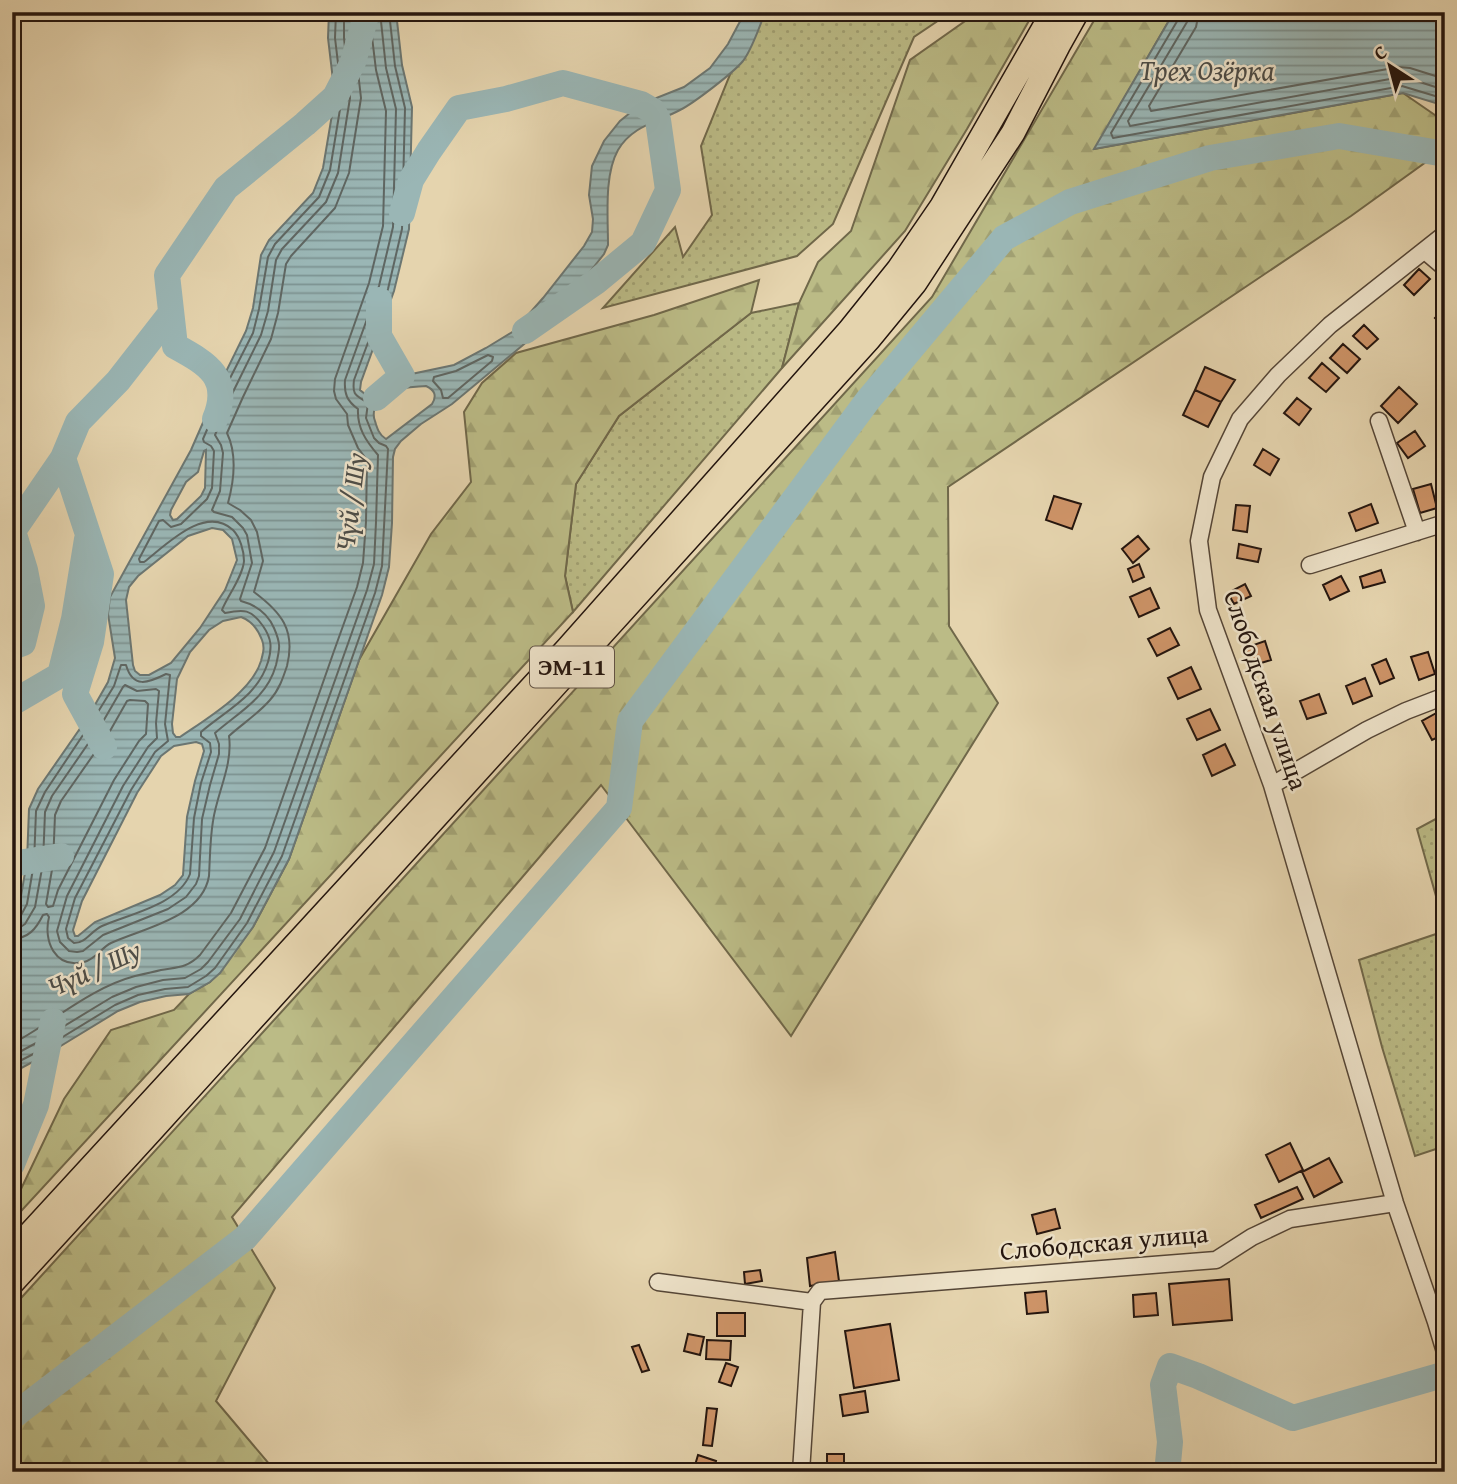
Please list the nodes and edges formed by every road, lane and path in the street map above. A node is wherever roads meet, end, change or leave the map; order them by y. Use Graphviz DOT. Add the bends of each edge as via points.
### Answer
graph roads {
  1 [pos="1053,12"];
  2 [pos="1077,12"];
  3 [pos="1445,234"];
  4 [pos="1425,251"];
  5 [pos="1445,268"];
  6 [pos="1379,421"];
  7 [pos="1445,523"];
  8 [pos="1417,532"];
  9 [pos="1310,565"];
  10 [pos="1445,696"];
  11 [pos="1272,785"];
  12 [pos="1395,1203"];
  13 [pos="12,1253"];
  14 [pos="658,1282"];
  15 [pos="12,1283"];
  16 [pos="812,1301"];
  17 [pos="1445,1352"];
  18 [pos="801,1472"];
  1 -- 13 [label="highway, ЭМ-11" via="943,206 849,331 567,649"];
  2 -- 15 [label="highway, ЭМ-11" via="1006,145 915,283 869,339"];
  3 -- 4 [label="street, Слободская улица"];
  4 -- 5 [label="street"];
  4 -- 11 [label="street, Слободская улица" via="1330,325 1278,375 1240,419 1212,477 1199,541 1208,610"];
  6 -- 8 [label="street"];
  7 -- 8 [label="street"];
  8 -- 9 [label="street"];
  10 -- 11 [label="street" via="1367,730"];
  11 -- 12 [label="street, Слободская улица"];
  12 -- 16 [label="street, Слободская улица" via="1290,1219 1216,1260 820,1291"];
  12 -- 17 [label="street, Слободская улица"];
  14 -- 16 [label="street, Слободская улица"];
  16 -- 18 [label="street"];
}
